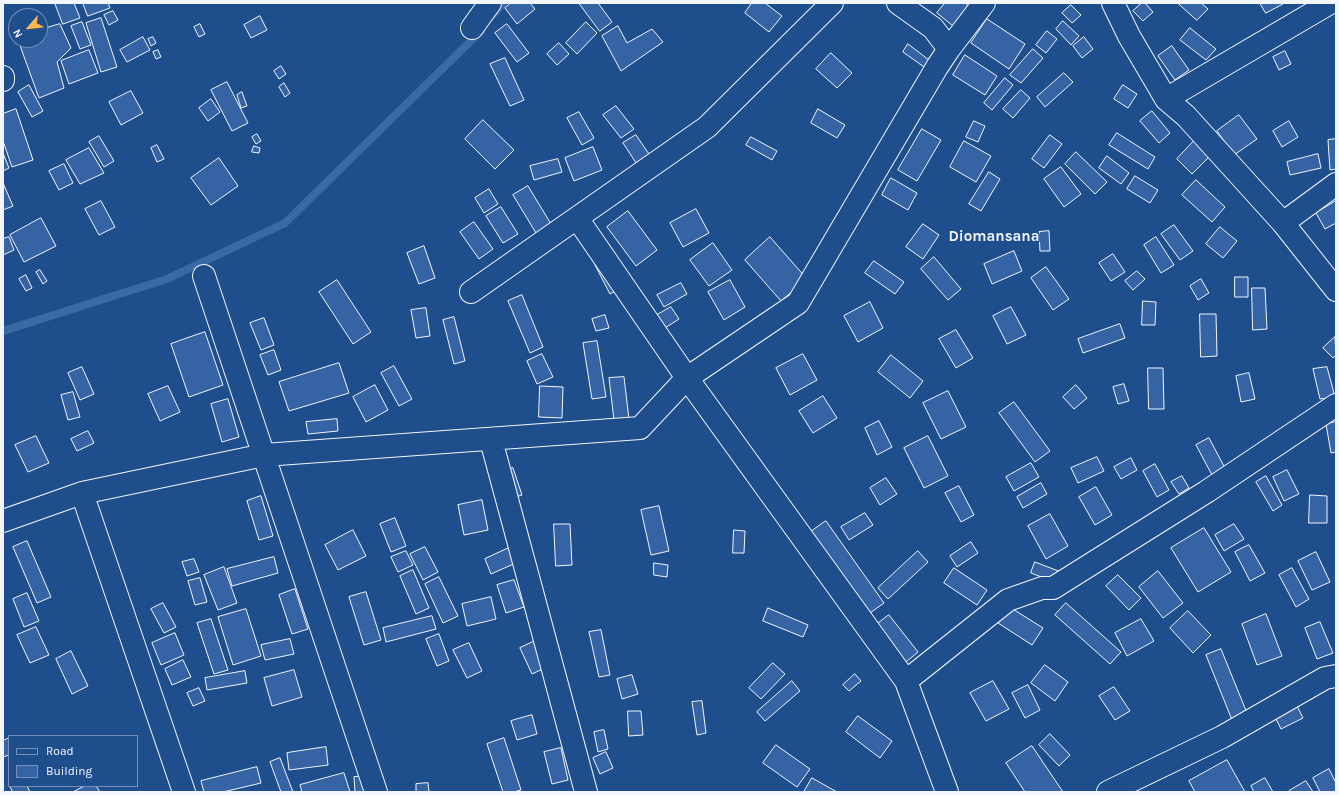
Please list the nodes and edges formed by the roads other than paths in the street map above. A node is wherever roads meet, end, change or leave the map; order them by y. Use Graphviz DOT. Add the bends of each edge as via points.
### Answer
graph roads {
  1 [pos="490,3"];
  2 [pos="832,3"];
  3 [pos="898,3"];
  4 [pos="984,3"];
  5 [pos="1113,3"];
  6 [pos="1330,3"];
  7 [pos="472,28"];
  8 [pos="949,49"];
  9 [pos="1166,99"];
  10 [pos="1336,184"];
  11 [pos="577,218"];
  12 [pos="1283,223"];
  13 [pos="204,276"];
  14 [pos="1336,290"];
  15 [pos="471,292"];
  16 [pos="687,378"];
  17 [pos="1336,404"];
  18 [pos="491,440"];
  19 [pos="264,455"];
  20 [pos="82,493"];
  21 [pos="3,522"];
  22 [pos="1336,676"];
  23 [pos="906,681"];
  24 [pos="184,792"];
  25 [pos="376,792"];
  26 [pos="586,792"];
  27 [pos="947,792"];
  28 [pos="1108,792"];
  1 -- 7 [label="street"];
  2 -- 11 [label="street" via="707,127"];
  3 -- 8 [label="street" via="933,28"];
  4 -- 8 [label="street"];
  5 -- 9 [label="street"];
  6 -- 9 [label="street"];
  8 -- 16 [label="street" via="798,303"];
  9 -- 12 [label="street" via="1186,116"];
  10 -- 12 [label="street"];
  11 -- 15 [label="street"];
  11 -- 16 [label="street"];
  12 -- 14 [label="street"];
  13 -- 19 [label="street"];
  16 -- 18 [label="street" via="640,428"];
  16 -- 23 [label="street"];
  17 -- 23 [label="street" via="1206,492 1053,588 1042,588 1008,600"];
  18 -- 19 [label="street"];
  18 -- 26 [label="street"];
  19 -- 20 [label="street"];
  19 -- 25 [label="street"];
  20 -- 21 [label="street"];
  20 -- 24 [label="street"];
  22 -- 28 [label="street" via="1325,678 1222,737"];
  23 -- 27 [label="street"];
}
